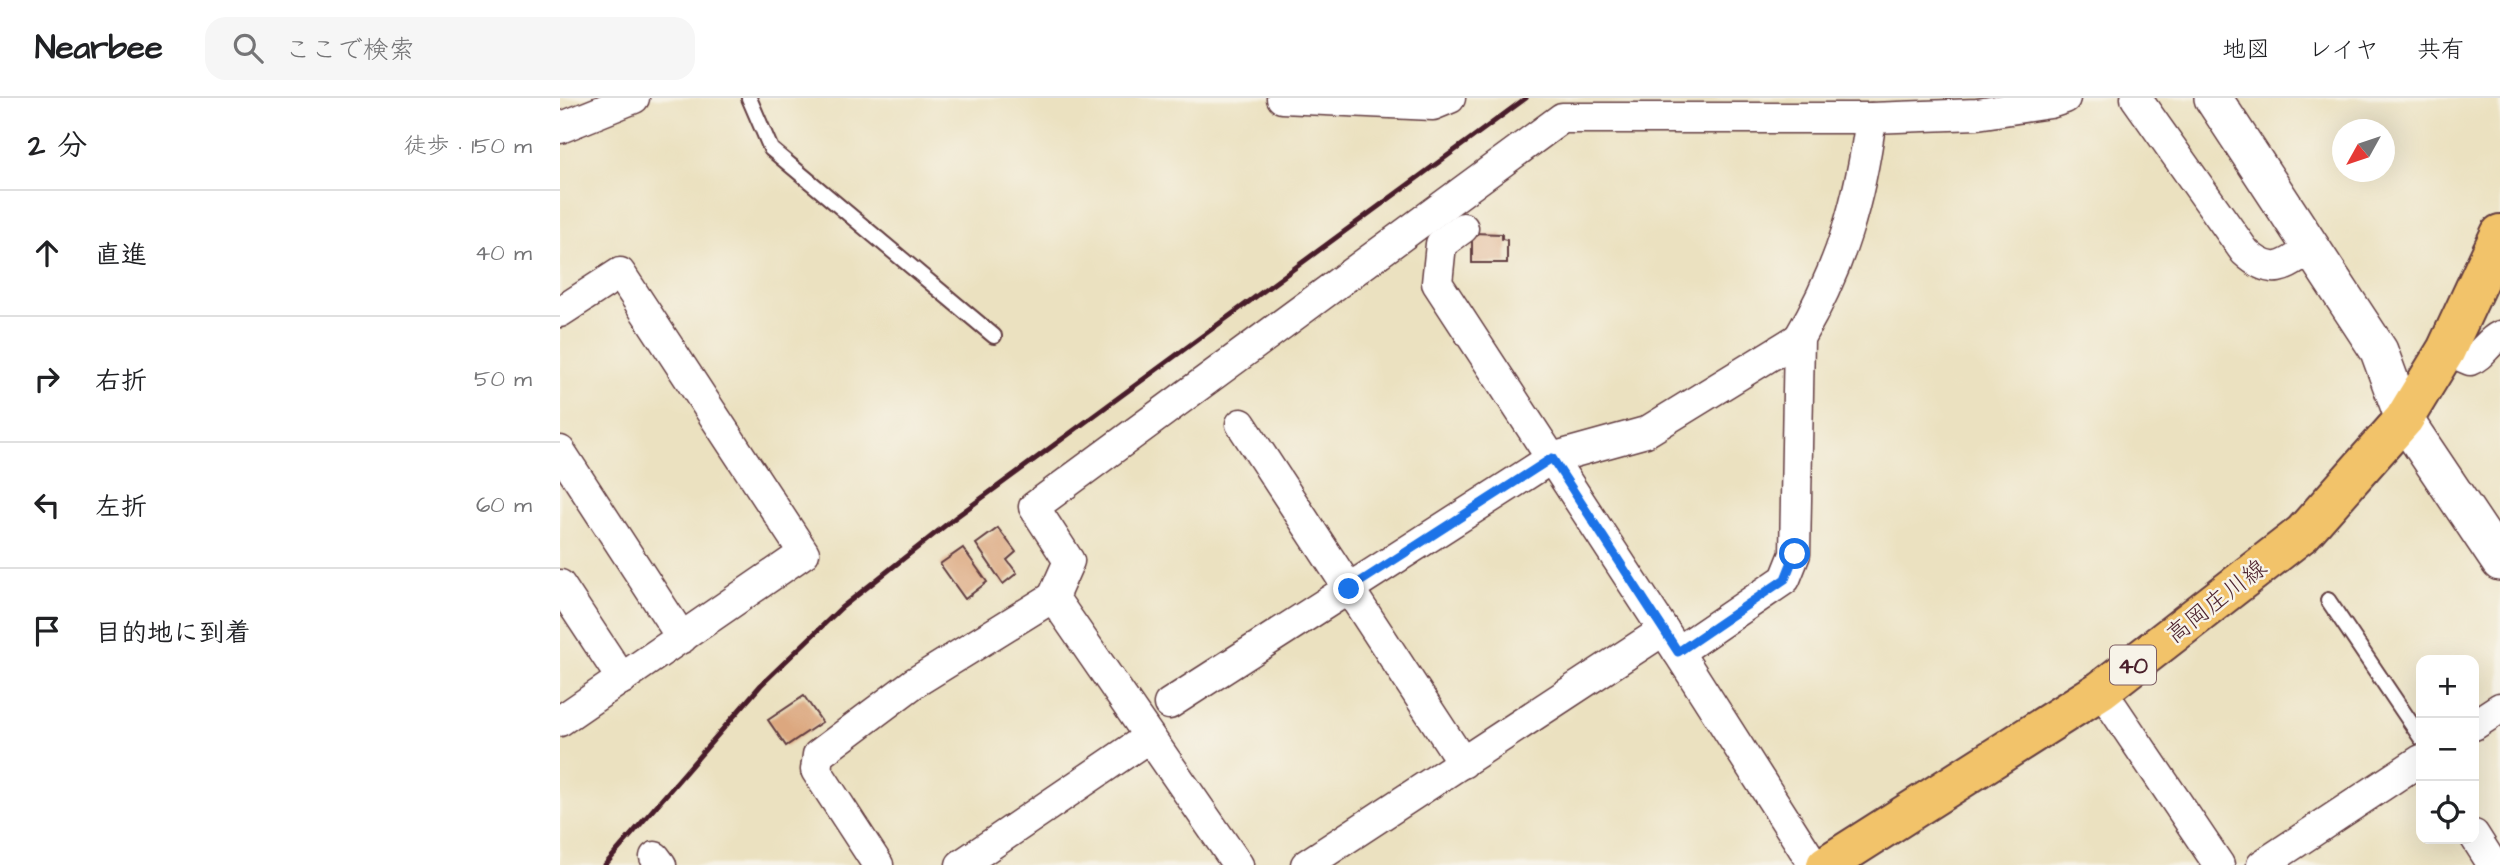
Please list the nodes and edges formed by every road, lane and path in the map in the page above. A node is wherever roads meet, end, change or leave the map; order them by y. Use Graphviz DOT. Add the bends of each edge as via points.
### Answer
graph roads {
  1 [pos="634,98"];
  2 [pos="749,98"];
  3 [pos="1282,98"];
  4 [pos="1450,98"];
  5 [pos="2066,98"];
  6 [pos="2136,98"];
  7 [pos="2213,98"];
  8 [pos="1871,118"];
  9 [pos="560,128"];
  10 [pos="1463,228"];
  11 [pos="2500,234"];
  12 [pos="2311,248"];
  13 [pos="560,312"];
  14 [pos="995,336"];
  15 [pos="2500,336"];
  16 [pos="1799,338"];
  17 [pos="2446,350"];
  18 [pos="2404,419"];
  19 [pos="1241,424"];
  20 [pos="560,451"];
  21 [pos="1552,458"];
  22 [pos="2500,562"];
  23 [pos="560,585"];
  24 [pos="1349,589"];
  25 [pos="1054,597"];
  26 [pos="2328,600"];
  27 [pos="682,638"];
  28 [pos="1671,641"];
  29 [pos="622,679"];
  30 [pos="2101,690"];
  31 [pos="1169,704"];
  32 [pos="2500,708"];
  33 [pos="560,721"];
  34 [pos="2479,722"];
  35 [pos="2416,731"];
  36 [pos="1149,737"];
  37 [pos="1463,763"];
  38 [pos="2416,763"];
  39 [pos="2479,843"];
  40 [pos="2273,862"];
  41 [pos="1828,864"];
  42 [pos="878,865"];
  43 [pos="961,865"];
  44 [pos="1238,865"];
  45 [pos="1306,865"];
  46 [pos="2219,865"];
  47 [pos="2493,865"];
  1 -- 9 [label="street"];
  2 -- 14 [label="lane" via="771,149"];
  3 -- 4 [label="street" via="1433,105"];
  5 -- 8 [label="street" via="1977,114"];
  6 -- 12 [label="street" via="2258,264 2276,268"];
  7 -- 12 [label="street"];
  8 -- 16 [label="street" via="1864,171 1845,243"];
  8 -- 25 [label="street" via="1562,118 1034,507 1069,561"];
  10 -- 21 [label="street" via="1441,244 1437,283"];
  11 -- 17 [label="main road, 高岡庄川線 / 40"];
  12 -- 18 [label="street" via="2379,351"];
  13 -- 27 [label="street" via="620,273 804,553"];
  15 -- 17 [label="street" via="2470,360"];
  16 -- 21 [label="street" via="1646,432"];
  16 -- 28 [label="street" via="1795,554 1785,579"];
  17 -- 18 [label="main road, 高岡庄川線 / 40"];
  18 -- 22 [label="street"];
  18 -- 30 [label="main road, 高岡庄川線 / 40" via="2303,533"];
  19 -- 24 [label="street"];
  20 -- 27 [label="street"];
  21 -- 24 [label="street"];
  21 -- 28 [label="street"];
  23 -- 29 [label="street"];
  24 -- 31 [label="street"];
  24 -- 37 [label="street"];
  25 -- 36 [label="street"];
  25 -- 42 [label="street" via="914,683 818,755 816,770"];
  26 -- 35 [label="lane"];
  27 -- 29 [label="street"];
  28 -- 37 [label="street"];
  28 -- 41 [label="street"];
  29 -- 33 [label="street"];
  30 -- 41 [label="main road, 高岡庄川線 / 40"];
  30 -- 46 [label="street"];
  32 -- 34 [label="street"];
  36 -- 43 [label="street"];
  36 -- 44 [label="street"];
  37 -- 45 [label="street"];
  38 -- 40 [label="street"];
  39 -- 47 [label="street"];
}
